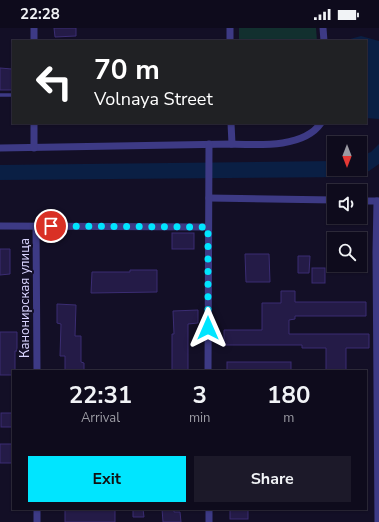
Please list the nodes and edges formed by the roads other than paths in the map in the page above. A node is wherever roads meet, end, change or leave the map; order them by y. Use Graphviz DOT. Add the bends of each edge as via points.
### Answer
graph roads {
  1 [pos="34,28"];
  2 [pos="230,28"];
  3 [pos="324,28"];
  4 [pos="34,40"];
  5 [pos="230,40"];
  6 [pos="324,40"];
  7 [pos="0,95"];
  8 [pos="12,95"];
  9 [pos="34,124"];
  10 [pos="232,124"];
  11 [pos="320,124"];
  12 [pos="209,144"];
  13 [pos="232,144"];
  14 [pos="0,148"];
  15 [pos="34,148"];
  16 [pos="209,198"];
  17 [pos="327,200"];
  18 [pos="367,201"];
  19 [pos="378,201"];
  20 [pos="0,226"];
  21 [pos="36,226"];
  22 [pos="208,227"];
  23 [pos="37,370"];
  24 [pos="208,370"];
  25 [pos="37,510"];
  26 [pos="209,510"];
  27 [pos="37,522"];
  28 [pos="209,522"];
  29 [pos="378,522"];
  1 -- 4 [label="street"];
  2 -- 5 [label="street"];
  3 -- 6 [label="street"];
  7 -- 8 [label="lane"];
  9 -- 15 [label="street"];
  10 -- 13 [label="street"];
  11 -- 13 [label="street" via="300,138 282,143"];
  12 -- 13 [label="street"];
  12 -- 15 [label="street"];
  12 -- 16 [label="street"];
  14 -- 15 [label="street"];
  16 -- 17 [label="street"];
  16 -- 22 [label="street"];
  18 -- 19 [label="street"];
  19 -- 29 [label="street"];
  20 -- 21 [label="street"];
  21 -- 22 [label="street"];
  21 -- 23 [label="street, Канонирская улица"];
  22 -- 24 [label="street"];
  25 -- 27 [label="street"];
  26 -- 28 [label="street"];
}
